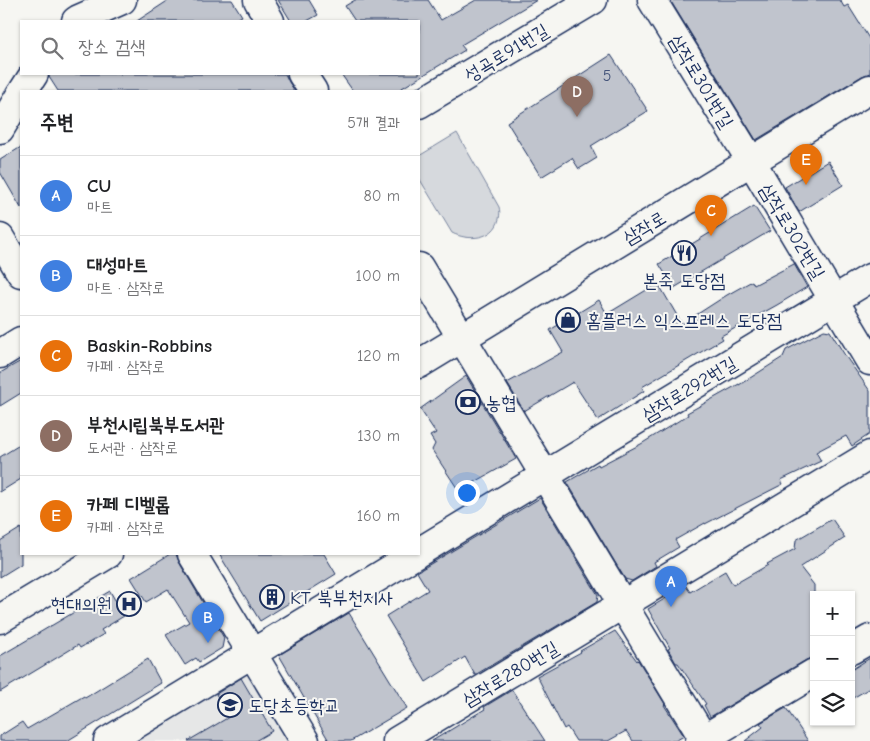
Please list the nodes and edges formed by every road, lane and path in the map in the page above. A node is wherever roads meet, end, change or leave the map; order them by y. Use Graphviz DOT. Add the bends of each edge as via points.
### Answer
graph roads {
  1 [pos="122,0"];
  2 [pos="258,0"];
  3 [pos="593,0"];
  4 [pos="652,0"];
  5 [pos="78,20"];
  6 [pos="269,20"];
  7 [pos="33,75"];
  8 [pos="303,75"];
  9 [pos="24,90"];
  10 [pos="312,90"];
  11 [pos="20,96"];
  12 [pos="863,101"];
  13 [pos="420,103"];
  14 [pos="0,129"];
  15 [pos="751,162"];
  16 [pos="0,238"];
  17 [pos="420,269"];
  18 [pos="20,271"];
  19 [pos="870,278"];
  20 [pos="834,301"];
  21 [pos="462,338"];
  22 [pos="20,342"];
  23 [pos="0,354"];
  24 [pos="870,361"];
  25 [pos="420,363"];
  26 [pos="870,454"];
  27 [pos="544,475"];
  28 [pos="420,551"];
  29 [pos="106,555"];
  30 [pos="193,555"];
  31 [pos="414,555"];
  32 [pos="622,604"];
  33 [pos="0,619"];
  34 [pos="870,639"];
  35 [pos="855,648"];
  36 [pos="252,654"];
  37 [pos="810,675"];
  38 [pos="703,740"];
  39 [pos="108,741"];
  40 [pos="305,741"];
  41 [pos="397,741"];
  1 -- 5 [label="street"];
  2 -- 6 [label="street"];
  3 -- 13 [label="street, 성곡로91번길"];
  4 -- 15 [label="street, 삼작로301번길"];
  7 -- 9 [label="street"];
  8 -- 10 [label="street"];
  11 -- 14 [label="street"];
  12 -- 15 [label="street, 삼작로"];
  15 -- 20 [label="street, 삼작로302번길"];
  15 -- 21 [label="street, 삼작로"];
  16 -- 18 [label="street"];
  17 -- 21 [label="street"];
  19 -- 20 [label="street, 삼작로302번길"];
  20 -- 24 [label="street, 삼작로302번길"];
  20 -- 27 [label="street, 삼작로292번길"];
  21 -- 25 [label="street, 삼작로"];
  21 -- 27 [label="street"];
  22 -- 23 [label="street"];
  26 -- 32 [label="street"];
  27 -- 28 [label="street"];
  27 -- 32 [label="street"];
  29 -- 33 [label="street"];
  30 -- 36 [label="street"];
  31 -- 36 [label="street"];
  32 -- 38 [label="street"];
  32 -- 41 [label="street, 삼작로280번길"];
  34 -- 35 [label="street"];
  36 -- 39 [label="street"];
  36 -- 40 [label="street"];
  37 -- 38 [label="street"];
}
